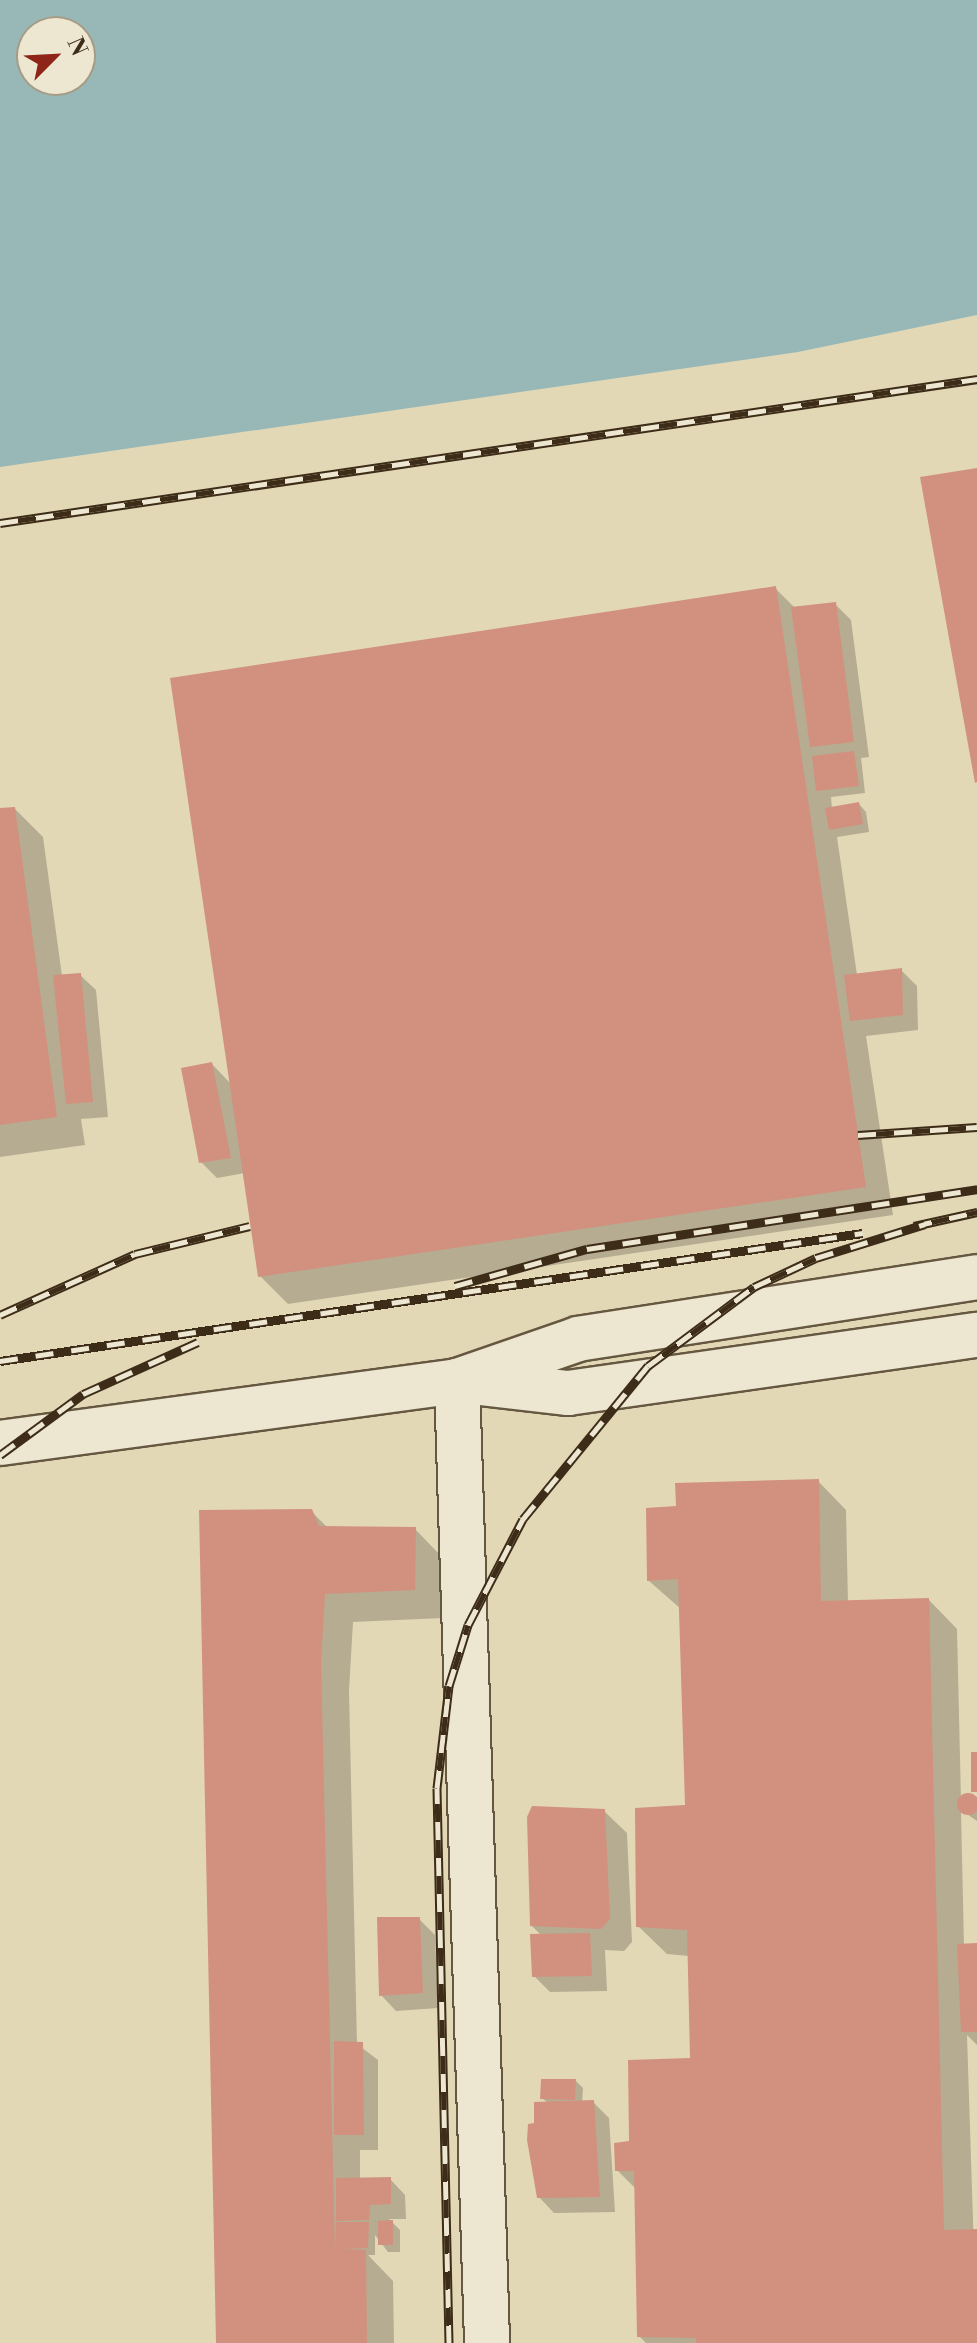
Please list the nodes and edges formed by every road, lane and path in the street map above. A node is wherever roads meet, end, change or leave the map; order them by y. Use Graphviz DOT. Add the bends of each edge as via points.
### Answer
graph roads {
  1 [pos="977,1277"];
  2 [pos="977,1335"];
  3 [pos="457,1381"];
  4 [pos="0,1443"];
  5 [pos="487,2343"];
  1 -- 3 [label="lane" via="578,1339"];
  2 -- 3 [label="lane" via="568,1393"];
  3 -- 4 [label="lane"];
  3 -- 5 [label="lane"];
}
